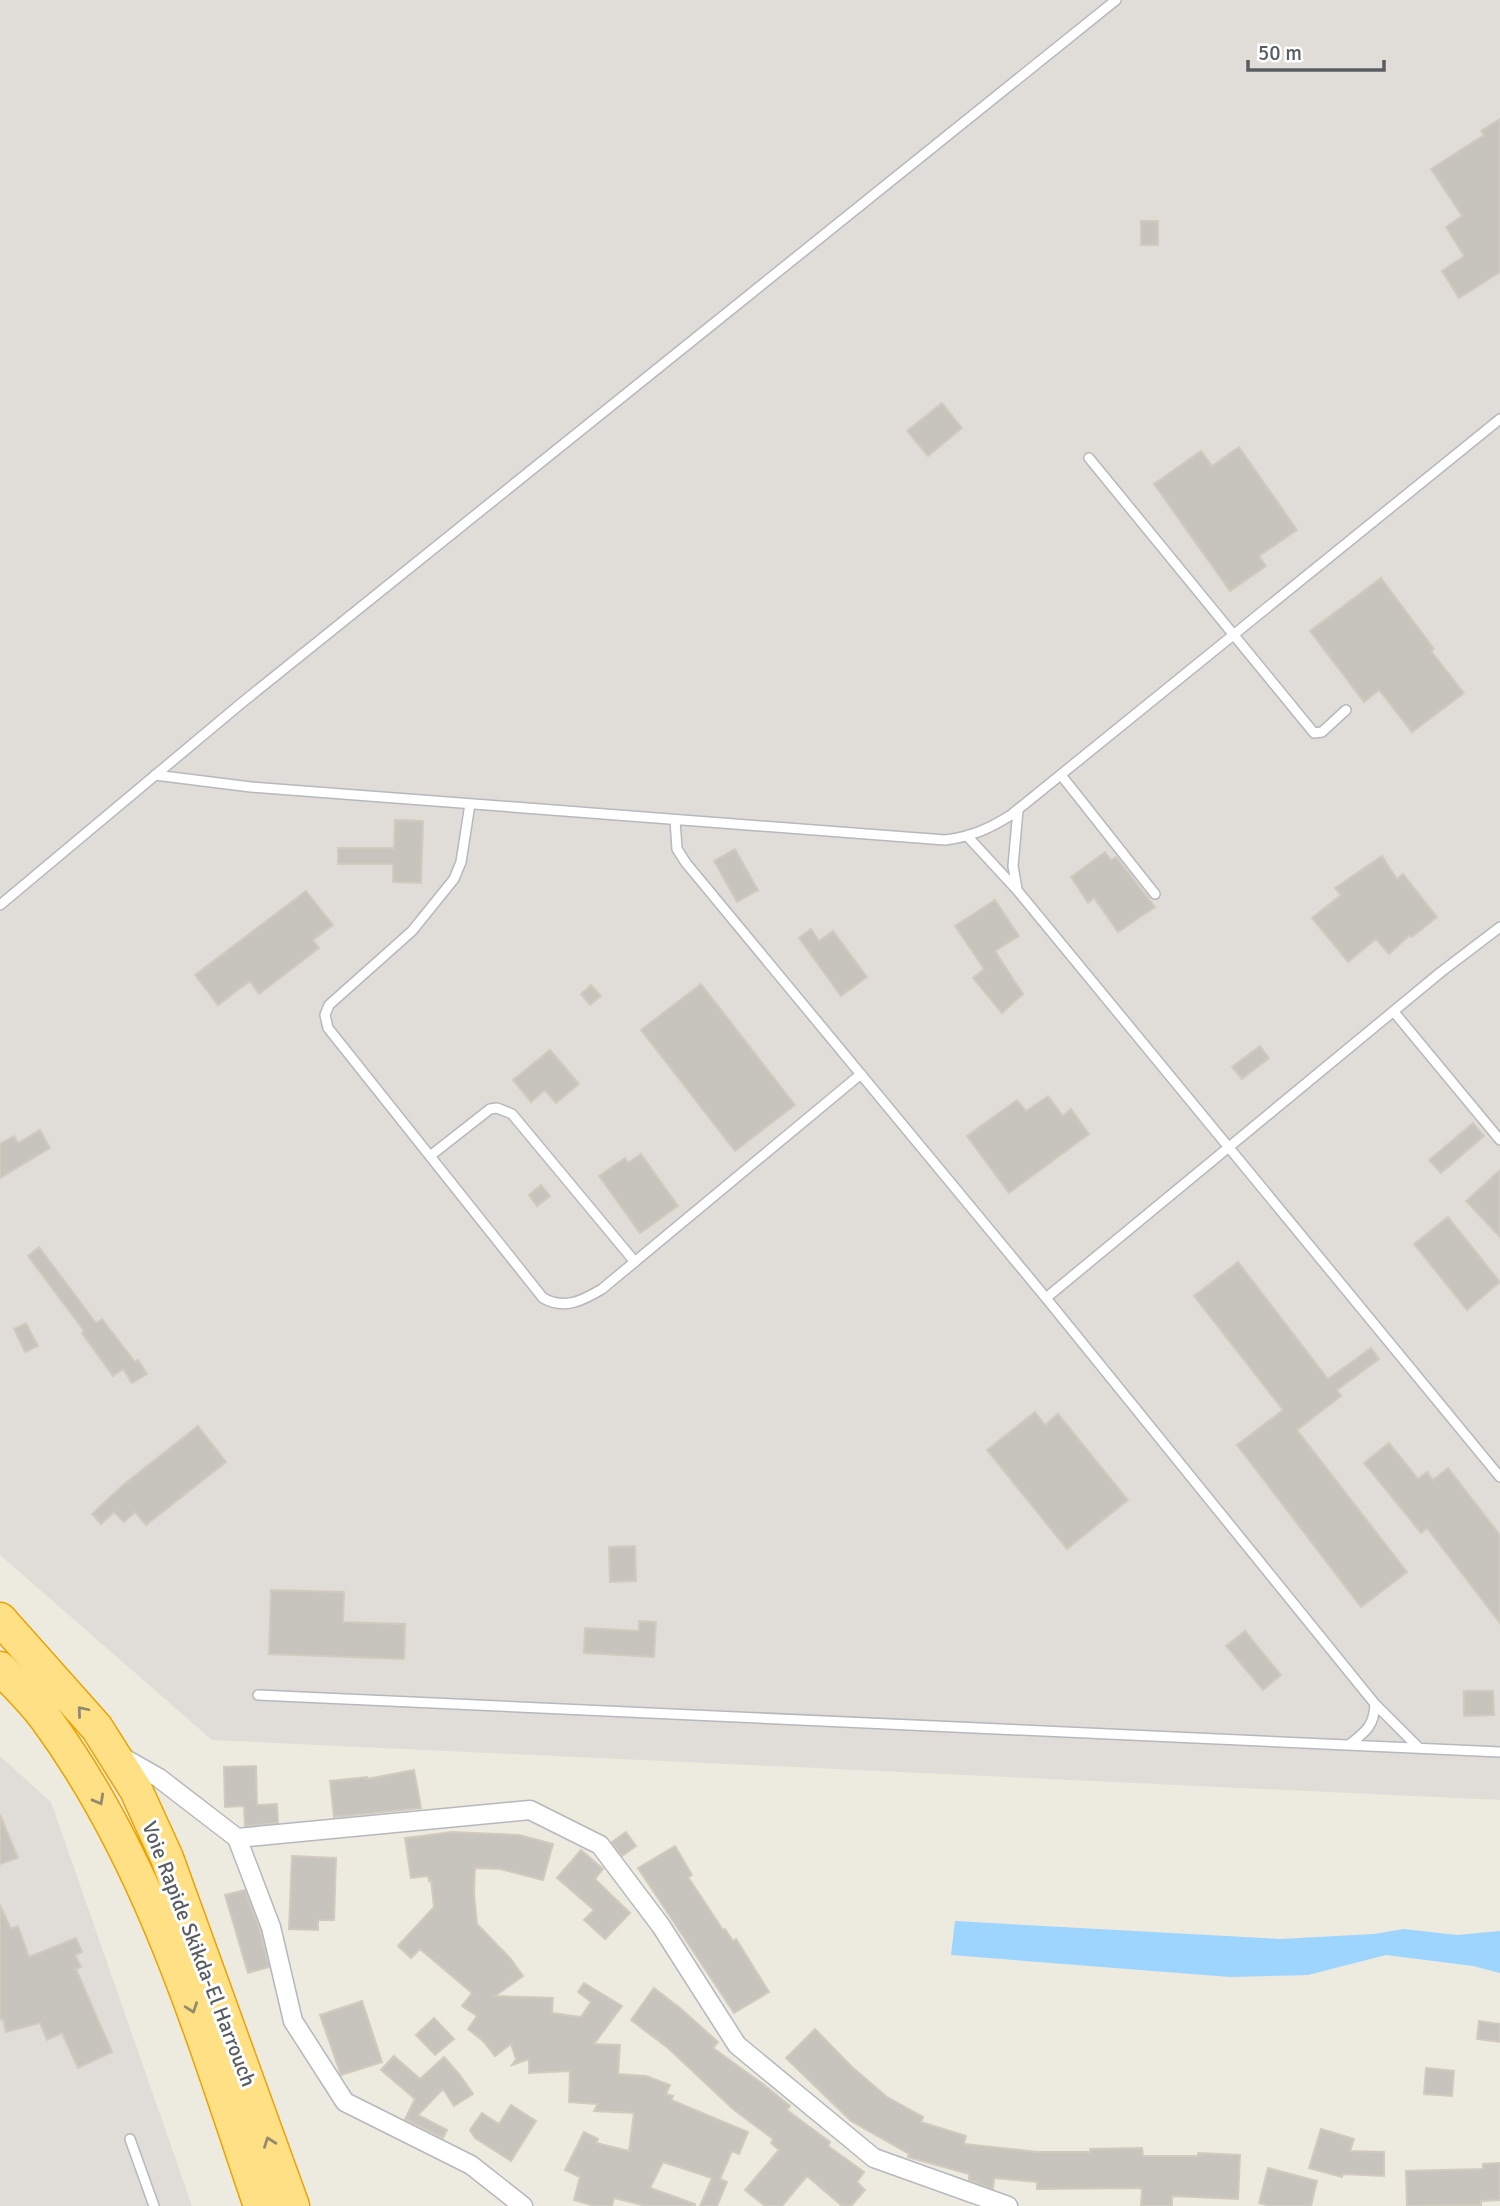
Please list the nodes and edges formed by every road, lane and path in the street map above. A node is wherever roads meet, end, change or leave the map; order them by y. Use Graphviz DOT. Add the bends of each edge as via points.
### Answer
graph roads {
  1 [pos="1116,0"];
  2 [pos="1500,419"];
  3 [pos="1089,458"];
  4 [pos="1234,634"];
  5 [pos="1346,710"];
  6 [pos="155,775"];
  7 [pos="1061,775"];
  8 [pos="470,804"];
  9 [pos="1018,810"];
  10 [pos="675,820"];
  11 [pos="968,837"];
  12 [pos="1017,890"];
  13 [pos="1155,894"];
  14 [pos="0,905"];
  15 [pos="1500,927"];
  16 [pos="1394,1012"];
  17 [pos="861,1074"];
  18 [pos="1500,1140"];
  19 [pos="1230,1148"];
  20 [pos="430,1156"];
  21 [pos="635,1262"];
  22 [pos="1046,1297"];
  23 [pos="1500,1477"];
  24 [pos="0,1619"];
  25 [pos="0,1668"];
  26 [pos="258,1695"];
  27 [pos="1375,1703"];
  28 [pos="1350,1744"];
  29 [pos="1418,1747"];
  30 [pos="111,1750"];
  31 [pos="1500,1752"];
  32 [pos="237,1838"];
  33 [pos="130,2139"];
  34 [pos="154,2206"];
  35 [pos="260,2206"];
  36 [pos="293,2206"];
  37 [pos="523,2206"];
  38 [pos="1008,2206"];
  1 -- 6 [label="lane"];
  2 -- 4 [label="lane"];
  3 -- 4 [label="lane"];
  4 -- 5 [label="lane" via="1314,733 1322,732"];
  4 -- 7 [label="lane"];
  6 -- 8 [label="lane"];
  6 -- 14 [label="lane"];
  7 -- 9 [label="lane"];
  7 -- 13 [label="lane"];
  8 -- 10 [label="lane"];
  8 -- 20 [label="lane" via="454,879 412,931 329,1005 326,1015 328,1028"];
  9 -- 11 [label="lane"];
  9 -- 12 [label="lane" via="1013,866"];
  10 -- 11 [label="lane" via="944,841"];
  10 -- 17 [label="lane" via="677,849 685,863"];
  11 -- 12 [label="lane"];
  12 -- 19 [label="lane"];
  15 -- 16 [label="lane"];
  16 -- 18 [label="lane"];
  16 -- 19 [label="lane"];
  17 -- 21 [label="lane"];
  17 -- 22 [label="lane"];
  19 -- 22 [label="lane"];
  19 -- 23 [label="lane"];
  20 -- 21 [label="lane" via="542,1298 552,1304 583,1301"];
  20 -- 21 [label="lane" via="490,1109 504,1109"];
  22 -- 27 [label="lane"];
  30 -- 24 [label="highway, Voie Rapide Skikda-El Harrouch, one-way" via="97,1728"];
  25 -- 35 [label="highway, Voie Rapide Skikda-El Harrouch, one-way" via="45,1717 123,1844 186,1990"];
  26 -- 28 [label="lane"];
  27 -- 28 [label="lane" via="1369,1730"];
  27 -- 29 [label="lane"];
  28 -- 29 [label="lane"];
  29 -- 31 [label="lane"];
  30 -- 32 [label="street" via="159,1778"];
  36 -- 30 [label="highway, Voie Rapide Skikda-El Harrouch, one-way" via="167,1858 136,1790"];
  32 -- 37 [label="street" via="271,1927 293,2021 345,2102 471,2165"];
  32 -- 38 [label="street" via="530,1810 600,1845 747,2054 874,2158"];
  33 -- 34 [label="lane"];
}
